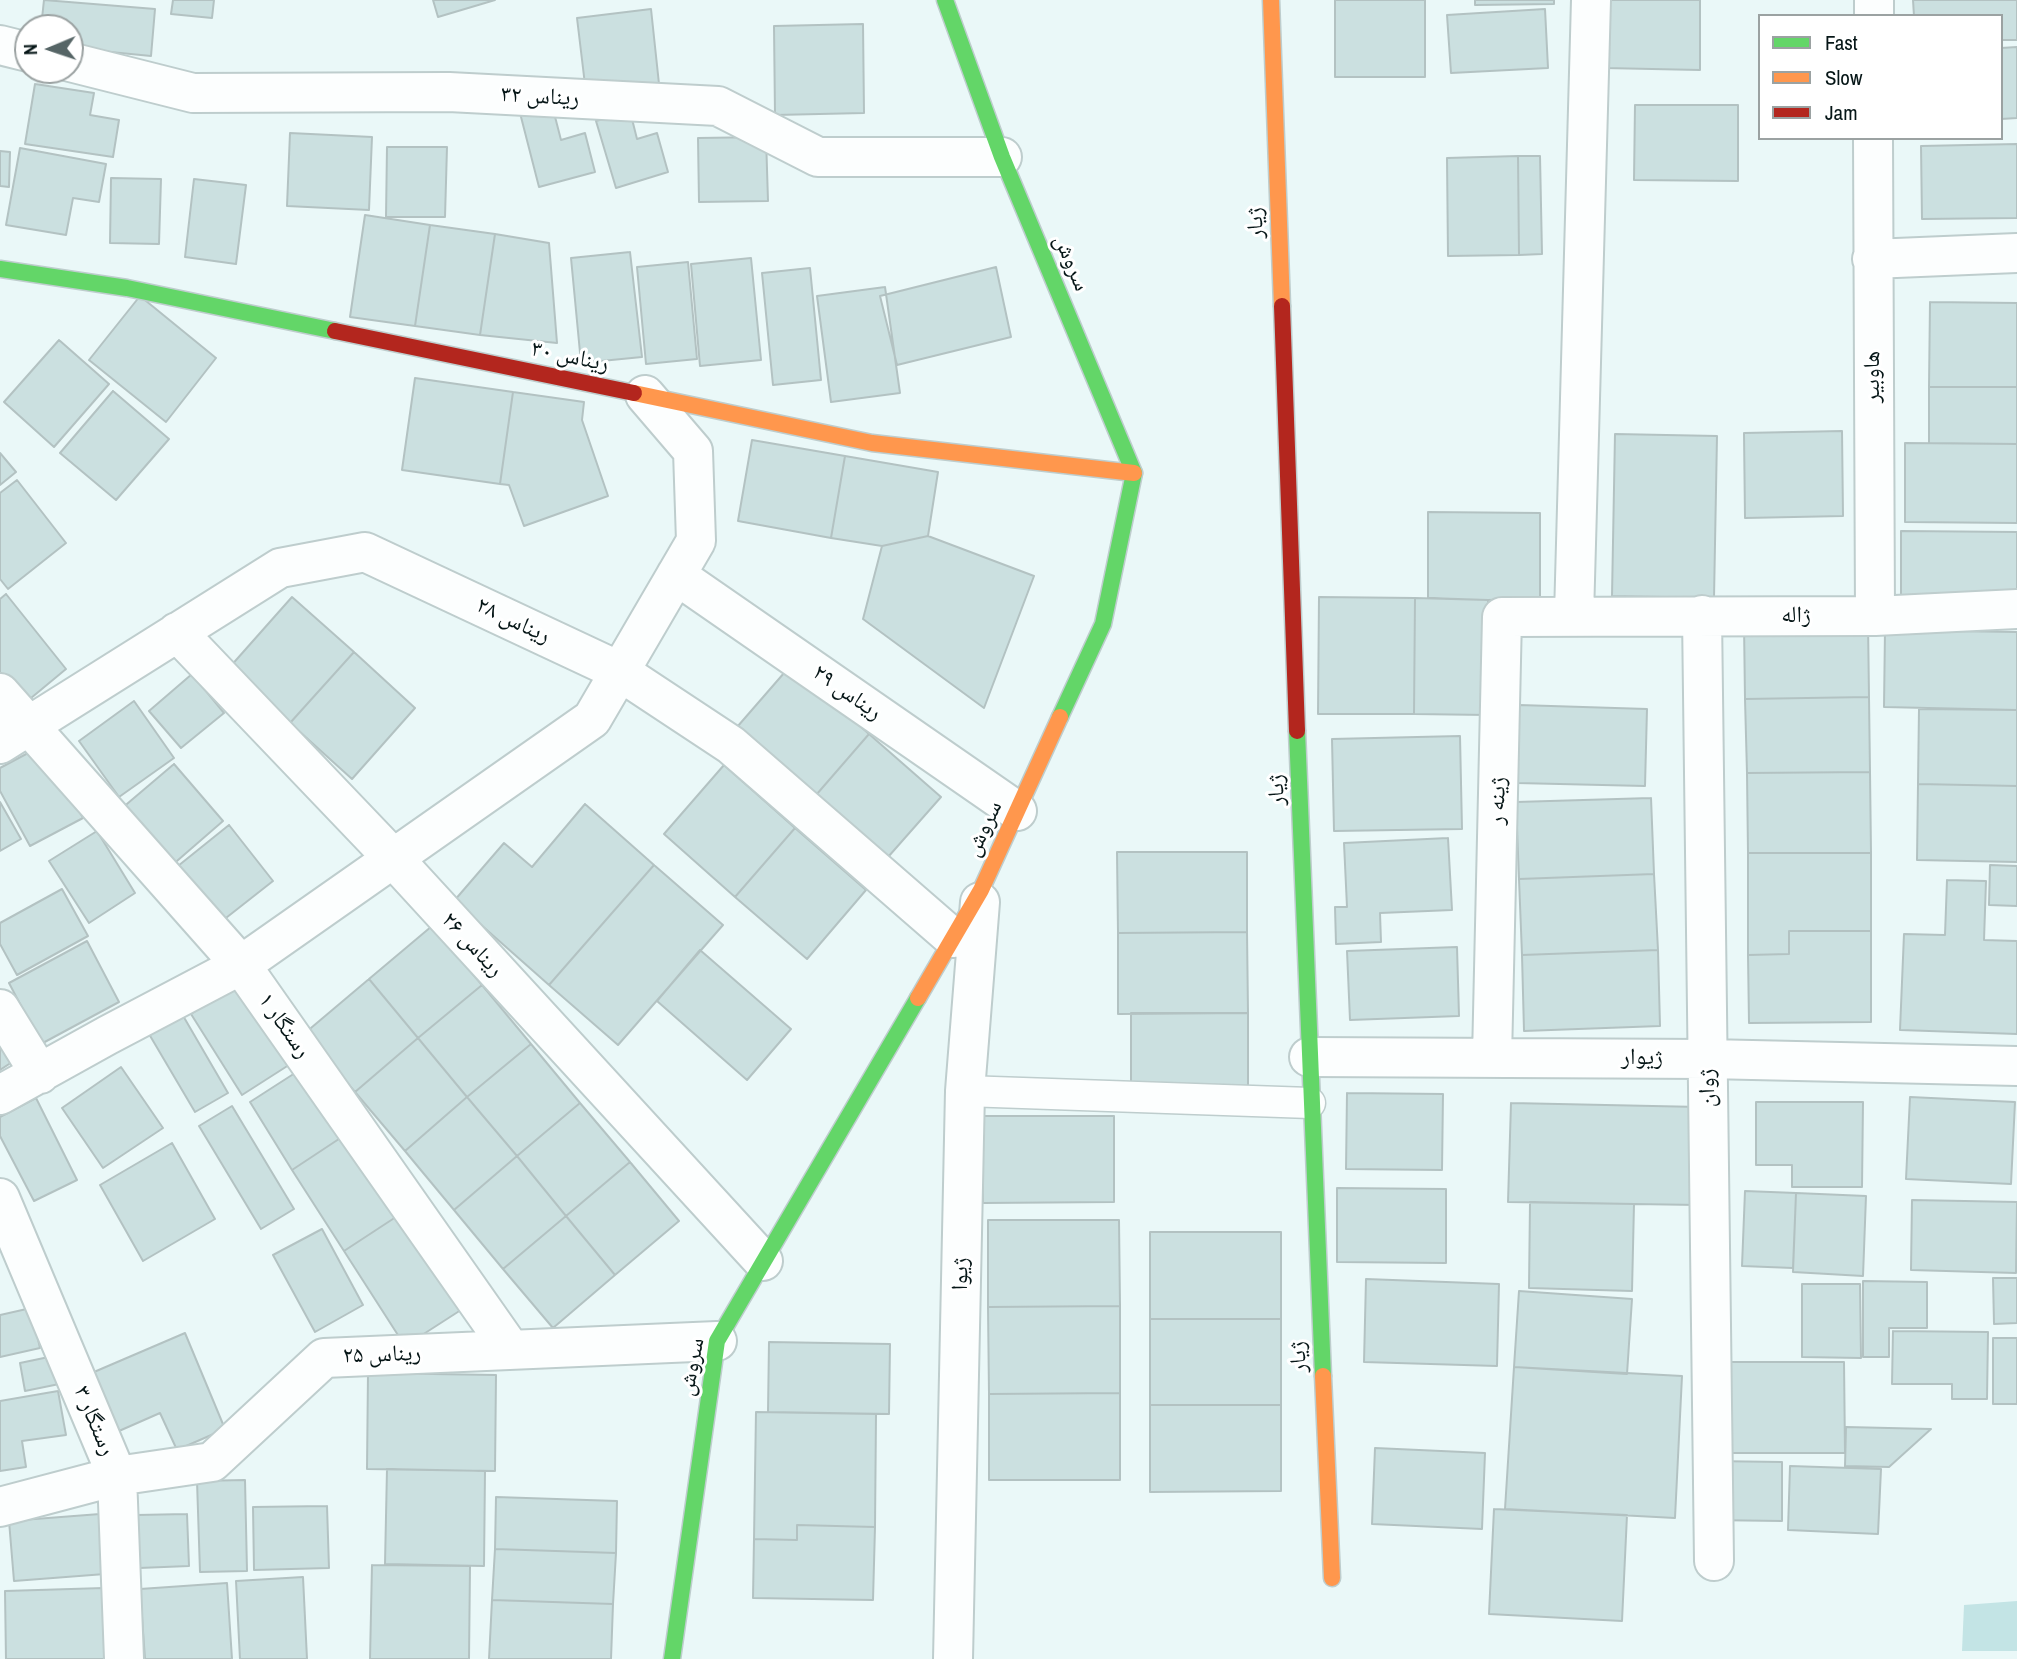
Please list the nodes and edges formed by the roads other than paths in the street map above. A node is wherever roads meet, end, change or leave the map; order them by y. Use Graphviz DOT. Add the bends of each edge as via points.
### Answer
graph roads {
  1 [pos="945,0"];
  2 [pos="1271,0"];
  3 [pos="1591,0"];
  4 [pos="84,66"];
  5 [pos="1873,140"];
  6 [pos="1002,157"];
  7 [pos="2017,253"];
  8 [pos="1872,260"];
  9 [pos="0,269"];
  10 [pos="645,395"];
  11 [pos="1134,473"];
  12 [pos="676,575"];
  13 [pos="2017,609"];
  14 [pos="1702,615"];
  15 [pos="1574,616"];
  16 [pos="1875,616"];
  17 [pos="177,632"];
  18 [pos="619,671"];
  19 [pos="0,693"];
  20 [pos="15,734"];
  21 [pos="1017,811"];
  22 [pos="393,858"];
  23 [pos="981,890"];
  24 [pos="953,938"];
  25 [pos="241,965"];
  26 [pos="0,1009"];
  27 [pos="1309,1057"];
  28 [pos="1492,1058"];
  29 [pos="1708,1059"];
  30 [pos="2017,1066"];
  31 [pos="40,1074"];
  32 [pos="965,1091"];
  33 [pos="0,1096"];
  34 [pos="1310,1102"];
  35 [pos="0,1198"];
  36 [pos="763,1261"];
  37 [pos="717,1341"];
  38 [pos="511,1350"];
  39 [pos="117,1476"];
  40 [pos="4,1505"];
  41 [pos="1714,1561"];
  42 [pos="1332,1578"];
  43 [pos="124,1659"];
  44 [pos="672,1659"];
  45 [pos="953,1659"];
  1 -- 6 [label="street, سروش"];
  2 -- 27 [label="street, ژیار"];
  3 -- 15 [label="street"];
  4 -- 6 [label="street, ریناس ۳۲" via="193,93 449,92 718,106 818,157"];
  5 -- 8 [label="street, هاوبیر"];
  6 -- 11 [label="street, سروش"];
  7 -- 8 [label="street"];
  8 -- 16 [label="street, هاوبیر"];
  9 -- 10 [label="street, ریناس ۳۰" via="127,288"];
  10 -- 11 [label="street, ریناس ۳۰" via="873,443"];
  10 -- 12 [label="street" via="694,451 696,541"];
  11 -- 21 [label="street, سروش" via="1103,624"];
  12 -- 18 [label="street"];
  12 -- 21 [label="street, ریناس ۲۹"];
  13 -- 16 [label="street, ژاله"];
  14 -- 15 [label="street, ژاله"];
  14 -- 16 [label="street, ژاله"];
  14 -- 29 [label="street, ژوان"];
  15 -- 28 [label="street, ژینه ر" via="1502,617"];
  17 -- 18 [label="street, ریناس ۲۸" via="280,568 365,552"];
  17 -- 20 [label="street, ریناس ۲۸"];
  17 -- 22 [label="street, ریناس ۲۶"];
  18 -- 22 [label="street" via="592,719"];
  18 -- 24 [label="street, ریناس ۲۸" via="731,745"];
  19 -- 20 [label="street, رستگار ۱"];
  20 -- 25 [label="street, رستگار ۱"];
  21 -- 23 [label="street, سروش"];
  22 -- 25 [label="street"];
  22 -- 36 [label="street, ریناس ۲۶"];
  23 -- 24 [label="street, سروش"];
  23 -- 32 [label="street, ژیوا"];
  24 -- 36 [label="street, سروش"];
  25 -- 31 [label="street"];
  25 -- 38 [label="street, رستگار ۱"];
  26 -- 31 [label="street"];
  27 -- 28 [label="street, ژیوار"];
  27 -- 34 [label="street, ژیار"];
  28 -- 29 [label="street, ژیوار"];
  29 -- 30 [label="street, ژیوار"];
  29 -- 41 [label="street, ژوان"];
  31 -- 33 [label="street"];
  32 -- 34 [label="lane"];
  32 -- 45 [label="street, ژیوا"];
  34 -- 42 [label="street, ژیار"];
  35 -- 39 [label="street, رستگار ۳"];
  36 -- 37 [label="street, سروش"];
  37 -- 38 [label="street, ریناس ۲۵"];
  37 -- 44 [label="street, سروش"];
  38 -- 39 [label="street, ریناس ۲۵" via="324,1358 212,1462"];
  39 -- 40 [label="street, ریناس ۲۵"];
  39 -- 43 [label="street, رستگار ۳"];
}
